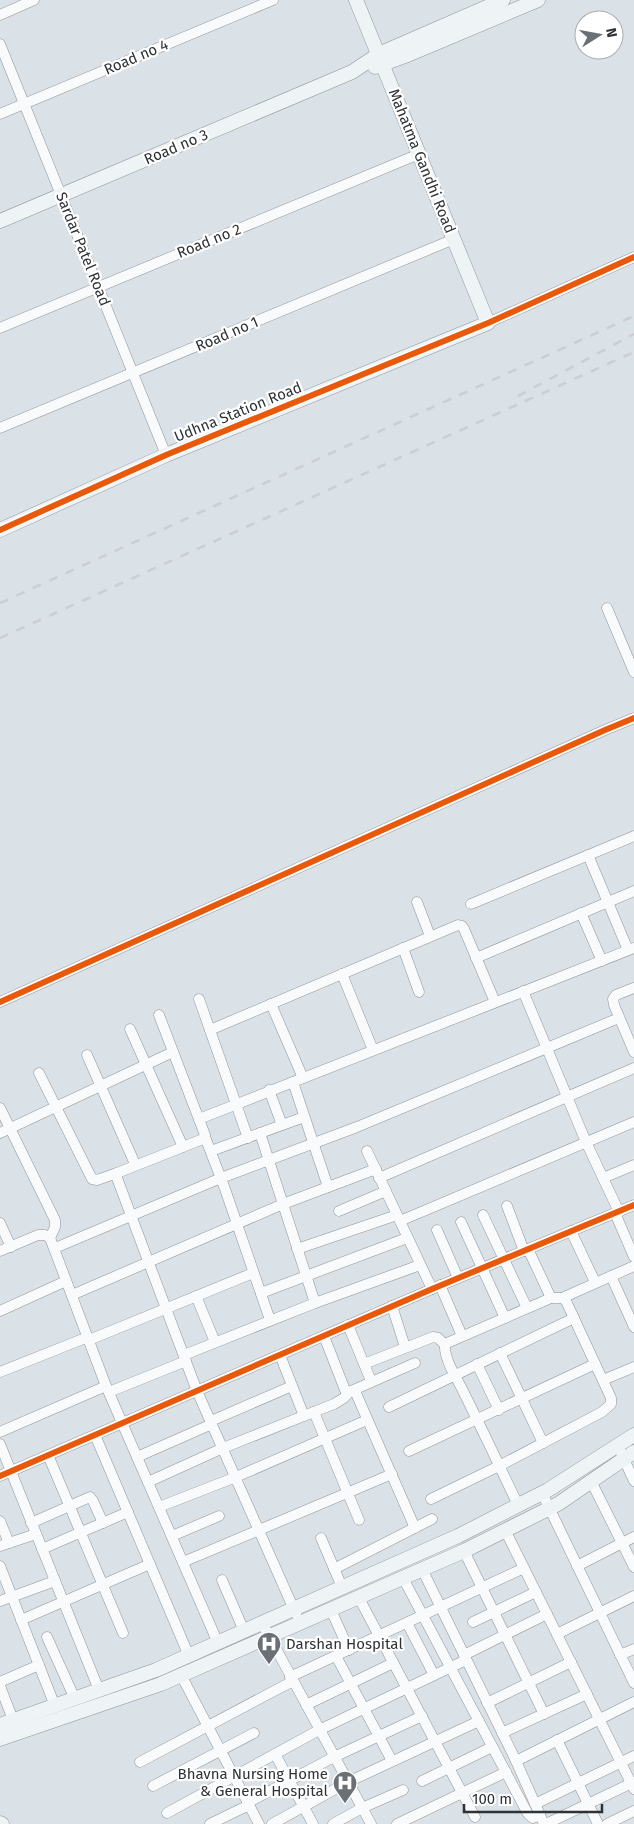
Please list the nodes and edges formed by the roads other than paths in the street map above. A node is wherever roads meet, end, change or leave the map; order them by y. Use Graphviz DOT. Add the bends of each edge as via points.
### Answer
graph roads {
  1 [pos="34,0"];
  2 [pos="272,0"];
  3 [pos="356,0"];
  4 [pos="503,0"];
  5 [pos="538,0"];
  6 [pos="0,15"];
  7 [pos="0,44"];
  8 [pos="381,60"];
  9 [pos="24,104"];
  10 [pos="0,114"];
  11 [pos="419,154"];
  12 [pos="62,196"];
  13 [pos="0,221"];
  14 [pos="454,239"];
  15 [pos="634,257"];
  16 [pos="98,286"];
  17 [pos="488,323"];
  18 [pos="0,328"];
  19 [pos="133,373"];
  20 [pos="0,428"];
  21 [pos="166,455"];
  22 [pos="0,530"];
  23 [pos="606,608"];
  24 [pos="634,672"];
  25 [pos="634,718"];
  26 [pos="634,836"];
  27 [pos="588,855"];
  28 [pos="634,892"];
  29 [pos="608,901"];
  30 [pos="417,902"];
  31 [pos="471,904"];
  32 [pos="581,913"];
  33 [pos="430,936"];
  34 [pos="402,948"];
  35 [pos="631,949"];
  36 [pos="476,958"];
  37 [pos="602,960"];
  38 [pos="342,974"];
  39 [pos="634,988"];
  40 [pos="523,991"];
  41 [pos="419,992"];
  42 [pos="199,1000"];
  43 [pos="0,1002"];
  44 [pos="495,1002"];
  45 [pos="272,1004"];
  46 [pos="160,1014"];
  47 [pos="619,1018"];
  48 [pos="130,1029"];
  49 [pos="210,1030"];
  50 [pos="547,1048"];
  51 [pos="373,1050"];
  52 [pos="173,1052"];
  53 [pos="634,1052"];
  54 [pos="87,1054"];
  55 [pos="146,1064"];
  56 [pos="634,1068"];
  57 [pos="39,1072"];
  58 [pos="298,1080"];
  59 [pos="101,1085"];
  60 [pos="269,1090"];
  61 [pos="568,1096"];
  62 [pos="235,1103"];
  63 [pos="55,1106"];
  64 [pos="0,1108"];
  65 [pos="304,1117"];
  66 [pos="199,1118"];
  67 [pos="634,1122"];
  68 [pos="282,1125"];
  69 [pos="5,1130"];
  70 [pos="260,1133"];
  71 [pos="205,1137"];
  72 [pos="248,1138"];
  73 [pos="586,1142"];
  74 [pos="313,1143"];
  75 [pos="183,1147"];
  76 [pos="211,1151"];
  77 [pos="367,1151"];
  78 [pos="268,1160"];
  79 [pos="135,1164"];
  80 [pos="634,1165"];
  81 [pos="117,1173"];
  82 [pos="378,1173"];
  83 [pos="221,1178"];
  84 [pos="603,1178"];
  85 [pos="328,1187"];
  86 [pos="386,1191"];
  87 [pos="282,1204"];
  88 [pos="634,1205"];
  89 [pos="507,1206"];
  90 [pos="339,1211"];
  91 [pos="617,1212"];
  92 [pos="483,1215"];
  93 [pos="132,1216"];
  94 [pos="398,1218"];
  95 [pos="461,1222"];
  96 [pos="0,1223"];
  97 [pos="237,1224"];
  98 [pos="437,1230"];
  99 [pos="571,1231"];
  100 [pos="50,1238"];
  101 [pos="408,1238"];
  102 [pos="11,1247"];
  103 [pos="54,1248"];
  104 [pos="297,1249"];
  105 [pos="526,1250"];
  106 [pos="0,1251"];
  107 [pos="634,1257"];
  108 [pos="505,1259"];
  109 [pos="149,1262"];
  110 [pos="420,1266"];
  111 [pos="634,1266"];
  112 [pos="481,1268"];
  113 [pos="253,1272"];
  114 [pos="306,1276"];
  115 [pos="610,1276"];
  116 [pos="458,1278"];
  117 [pos="66,1281"];
  118 [pos="595,1282"];
  119 [pos="436,1287"];
  120 [pos="261,1293"];
  121 [pos="72,1295"];
  122 [pos="196,1296"];
  123 [pos="551,1298"];
  124 [pos="562,1298"];
  125 [pos="316,1302"];
  126 [pos="392,1306"];
  127 [pos="166,1308"];
  128 [pos="527,1308"];
  129 [pos="0,1311"];
  130 [pos="505,1318"];
  131 [pos="574,1318"];
  132 [pos="270,1320"];
  133 [pos="348,1325"];
  134 [pos="634,1327"];
  135 [pos="324,1336"];
  136 [pos="462,1336"];
  137 [pos="88,1338"];
  138 [pos="215,1342"];
  139 [pos="445,1345"];
  140 [pos="405,1347"];
  141 [pos="500,1353"];
  142 [pos="280,1355"];
  143 [pos="185,1358"];
  144 [pos="415,1363"];
  145 [pos="364,1364"];
  146 [pos="477,1364"];
  147 [pos="596,1364"];
  148 [pos="634,1367"];
  149 [pos="0,1372"];
  150 [pos="455,1374"];
  151 [pos="603,1380"];
  152 [pos="371,1381"];
  153 [pos="292,1386"];
  154 [pos="108,1389"];
  155 [pos="197,1391"];
  156 [pos="352,1391"];
  157 [pos="522,1399"];
  158 [pos="388,1407"];
  159 [pos="499,1410"];
  160 [pos="309,1414"];
  161 [pos="368,1420"];
  162 [pos="478,1421"];
  163 [pos="211,1422"];
  164 [pos="122,1423"];
  165 [pos="0,1432"];
  166 [pos="94,1435"];
  167 [pos="634,1435"];
  168 [pos="324,1438"];
  169 [pos="543,1442"];
  170 [pos="0,1444"];
  171 [pos="618,1446"];
  172 [pos="223,1448"];
  173 [pos="409,1451"];
  174 [pos="629,1455"];
  175 [pos="48,1456"];
  176 [pos="137,1458"];
  177 [pos="499,1466"];
  178 [pos="11,1472"];
  179 [pos="392,1474"];
  180 [pos="0,1476"];
  181 [pos="236,1477"];
  182 [pos="591,1481"];
  183 [pos="634,1481"];
  184 [pos="148,1482"];
  185 [pos="347,1493"];
  186 [pos="542,1493"];
  187 [pos="431,1499"];
  188 [pos="69,1505"];
  189 [pos="518,1505"];
  190 [pos="159,1507"];
  191 [pos="549,1508"];
  192 [pos="128,1512"];
  193 [pos="219,1516"];
  194 [pos="359,1520"];
  195 [pos="432,1520"];
  196 [pos="0,1521"];
  197 [pos="32,1522"];
  198 [pos="103,1523"];
  199 [pos="415,1528"];
  200 [pos="260,1530"];
  201 [pos="505,1530"];
  202 [pos="81,1532"];
  203 [pos="36,1534"];
  204 [pos="172,1536"];
  205 [pos="634,1537"];
  206 [pos="321,1538"];
  207 [pos="622,1543"];
  208 [pos="4,1545"];
  209 [pos="42,1549"];
  210 [pos="464,1551"];
  211 [pos="183,1562"];
  212 [pos="150,1564"];
  213 [pos="0,1566"];
  214 [pos="577,1566"];
  215 [pos="634,1567"];
  216 [pos="524,1568"];
  217 [pos="334,1569"];
  218 [pos="422,1570"];
  219 [pos="403,1578"];
  220 [pos="222,1580"];
  221 [pos="55,1581"];
  222 [pos="103,1584"];
  223 [pos="342,1587"];
  224 [pos="482,1588"];
  225 [pos="536,1592"];
  226 [pos="634,1596"];
  227 [pos="12,1597"];
  228 [pos="359,1598"];
  229 [pos="0,1602"];
  230 [pos="63,1602"];
  231 [pos="294,1608"];
  232 [pos="441,1608"];
  233 [pos="330,1610"];
  234 [pos="494,1612"];
  235 [pos="600,1613"];
  236 [pos="547,1614"];
  237 [pos="423,1616"];
  238 [pos="21,1620"];
  239 [pos="473,1622"];
  240 [pos="262,1623"];
  241 [pos="407,1623"];
  242 [pos="300,1624"];
  243 [pos="244,1631"];
  244 [pos="123,1633"];
  245 [pos="557,1634"];
  246 [pos="505,1635"];
  247 [pos="379,1636"];
  248 [pos="47,1637"];
  249 [pos="269,1638"];
  250 [pos="218,1643"];
  251 [pos="634,1649"];
  252 [pos="349,1650"];
  253 [pos="620,1655"];
  254 [pos="189,1656"];
  255 [pos="336,1656"];
  256 [pos="465,1657"];
  257 [pos="572,1662"];
  258 [pos="393,1663"];
  259 [pos="39,1664"];
  260 [pos="450,1667"];
  261 [pos="181,1675"];
  262 [pos="434,1675"];
  263 [pos="291,1679"];
  264 [pos="351,1683"];
  265 [pos="529,1683"];
  266 [pos="634,1683"];
  267 [pos="0,1684"];
  268 [pos="407,1688"];
  269 [pos="99,1690"];
  270 [pos="587,1694"];
  271 [pos="75,1699"];
  272 [pos="634,1702"];
  273 [pos="487,1703"];
  274 [pos="306,1705"];
  275 [pos="55,1706"];
  276 [pos="364,1708"];
  277 [pos="544,1714"];
  278 [pos="422,1716"];
  279 [pos="600,1719"];
  280 [pos="479,1721"];
  281 [pos="6,1722"];
  282 [pos="208,1726"];
  283 [pos="319,1730"];
  284 [pos="21,1732"];
  285 [pos="254,1733"];
  286 [pos="502,1733"];
  287 [pos="378,1736"];
  288 [pos="0,1739"];
  289 [pos="558,1740"];
  290 [pos="435,1741"];
  291 [pos="0,1744"];
  292 [pos="492,1747"];
  293 [pos="221,1751"];
  294 [pos="275,1754"];
  295 [pos="634,1756"];
  296 [pos="334,1757"];
  297 [pos="516,1761"];
  298 [pos="140,1762"];
  299 [pos="392,1762"];
  300 [pos="621,1762"];
  301 [pos="449,1768"];
  302 [pos="506,1772"];
  303 [pos="233,1776"];
  304 [pos="289,1780"];
  305 [pos="348,1782"];
  306 [pos="422,1782"];
  307 [pos="579,1783"];
  308 [pos="633,1785"];
  309 [pos="153,1786"];
  310 [pos="403,1790"];
  311 [pos="463,1793"];
  312 [pos="589,1803"];
  313 [pos="248,1804"];
  314 [pos="534,1804"];
  315 [pos="303,1807"];
  316 [pos="362,1808"];
  317 [pos="634,1811"];
  318 [pos="167,1813"];
  319 [pos="475,1817"];
  320 [pos="543,1821"];
  321 [pos="210,1824"];
  322 [pos="259,1824"];
  323 [pos="272,1824"];
  324 [pos="312,1824"];
  325 [pos="333,1824"];
  326 [pos="371,1824"];
  327 [pos="397,1824"];
  328 [pos="598,1824"];
  329 [pos="607,1824"];
  1 -- 6 [label="street"];
  2 -- 9 [label="street, Road no 4"];
  3 -- 8 [label="street, Mahatma Gandhi Road"];
  4 -- 8 [label="street, Road no 3"];
  5 -- 8 [label="street, Road no 3"];
  7 -- 9 [label="street, Sardar Patel Road"];
  8 -- 11 [label="street, Mahatma Gandhi Road"];
  8 -- 12 [label="street, Road no 3"];
  9 -- 10 [label="street, Road no 4"];
  9 -- 12 [label="street, Sardar Patel Road"];
  11 -- 14 [label="street, Mahatma Gandhi Road"];
  11 -- 16 [label="street, Road no 2"];
  12 -- 13 [label="street, Road no 3"];
  12 -- 16 [label="street, Sardar Patel Road"];
  14 -- 17 [label="street, Mahatma Gandhi Road"];
  14 -- 19 [label="street, Road no 1"];
  15 -- 17 [label="street"];
  16 -- 18 [label="street, Road no 2"];
  16 -- 19 [label="street, Sardar Patel Road"];
  17 -- 21 [label="street, Udhna Station Road"];
  19 -- 20 [label="street, Road no 1"];
  19 -- 21 [label="street, Sardar Patel Road"];
  21 -- 22 [label="street, Udhna Station Road"];
  23 -- 24 [label="street"];
  25 -- 43 [label="street"];
  26 -- 27 [label="street"];
  27 -- 29 [label="street"];
  27 -- 31 [label="street"];
  28 -- 29 [label="street"];
  29 -- 32 [label="street"];
  29 -- 35 [label="street"];
  30 -- 33 [label="street"];
  32 -- 36 [label="street"];
  32 -- 37 [label="street"];
  33 -- 34 [label="street"];
  33 -- 36 [label="street" via="453,926 462,926"];
  34 -- 38 [label="street"];
  34 -- 41 [label="street"];
  35 -- 37 [label="street"];
  36 -- 44 [label="street"];
  37 -- 40 [label="street"];
  38 -- 45 [label="street"];
  38 -- 51 [label="street"];
  39 -- 47 [label="street" via="613,999"];
  40 -- 44 [label="street"];
  40 -- 50 [label="street"];
  42 -- 49 [label="street"];
  44 -- 51 [label="street"];
  45 -- 49 [label="street"];
  45 -- 58 [label="street"];
  46 -- 52 [label="street"];
  47 -- 50 [label="street"];
  47 -- 53 [label="street"];
  48 -- 55 [label="street"];
  49 -- 62 [label="street"];
  50 -- 61 [label="street"];
  50 -- 74 [label="street"];
  51 -- 58 [label="street"];
  52 -- 55 [label="street"];
  52 -- 66 [label="street"];
  54 -- 59 [label="street"];
  55 -- 59 [label="street"];
  55 -- 75 [label="street"];
  56 -- 61 [label="street"];
  57 -- 63 [label="street"];
  58 -- 60 [label="street"];
  58 -- 65 [label="street"];
  59 -- 63 [label="street"];
  59 -- 79 [label="street"];
  60 -- 62 [label="street"];
  60 -- 68 [label="street"];
  61 -- 73 [label="street"];
  61 -- 82 [label="street"];
  62 -- 66 [label="street"];
  62 -- 72 [label="street"];
  63 -- 69 [label="street"];
  63 -- 81 [label="street" via="92,1179"];
  64 -- 69 [label="street"];
  65 -- 68 [label="street"];
  65 -- 74 [label="street"];
  66 -- 71 [label="street"];
  67 -- 73 [label="street"];
  68 -- 70 [label="street"];
  69 -- 100 [label="street" via="55,1220"];
  70 -- 72 [label="street"];
  70 -- 78 [label="street"];
  71 -- 75 [label="street"];
  71 -- 76 [label="street"];
  72 -- 76 [label="street"];
  73 -- 84 [label="street"];
  73 -- 94 [label="street"];
  74 -- 78 [label="street"];
  74 -- 85 [label="street"];
  75 -- 79 [label="street"];
  76 -- 83 [label="street"];
  77 -- 82 [label="street"];
  78 -- 83 [label="street"];
  78 -- 87 [label="street"];
  79 -- 81 [label="street"];
  80 -- 84 [label="street"];
  81 -- 93 [label="street"];
  82 -- 85 [label="street"];
  82 -- 86 [label="street"];
  83 -- 93 [label="street"];
  83 -- 97 [label="street"];
  84 -- 91 [label="street"];
  85 -- 87 [label="street"];
  86 -- 90 [label="street"];
  86 -- 94 [label="street"];
  87 -- 97 [label="street"];
  87 -- 104 [label="street"];
  88 -- 91 [label="street"];
  89 -- 105 [label="street"];
  91 -- 99 [label="street"];
  91 -- 107 [label="street"];
  92 -- 108 [label="street"];
  93 -- 103 [label="street"];
  93 -- 109 [label="street"];
  94 -- 101 [label="street"];
  94 -- 104 [label="street"];
  95 -- 112 [label="street"];
  96 -- 102 [label="street"];
  97 -- 109 [label="street"];
  97 -- 113 [label="street"];
  98 -- 116 [label="street"];
  99 -- 105 [label="street"];
  99 -- 118 [label="street"];
  100 -- 102 [label="street" via="38,1235"];
  100 -- 103 [label="street"];
  101 -- 110 [label="street"];
  101 -- 114 [label="street"];
  102 -- 106 [label="street"];
  103 -- 117 [label="street"];
  104 -- 114 [label="street"];
  105 -- 108 [label="street"];
  105 -- 123 [label="street"];
  108 -- 112 [label="street"];
  108 -- 128 [label="street"];
  109 -- 121 [label="street"];
  109 -- 127 [label="street"];
  110 -- 119 [label="street"];
  110 -- 125 [label="street"];
  111 -- 115 [label="street"];
  112 -- 116 [label="street"];
  112 -- 130 [label="street"];
  113 -- 120 [label="street"];
  113 -- 122 [label="street"];
  114 -- 120 [label="street"];
  114 -- 125 [label="street"];
  115 -- 118 [label="street"];
  115 -- 134 [label="street"];
  116 -- 119 [label="street"];
  117 -- 121 [label="street"];
  117 -- 129 [label="street"];
  118 -- 124 [label="street"];
  119 -- 126 [label="street"];
  119 -- 136 [label="street"];
  120 -- 132 [label="street"];
  121 -- 137 [label="street"];
  122 -- 127 [label="street"];
  122 -- 138 [label="street"];
  123 -- 124 [label="street"];
  123 -- 128 [label="street"];
  124 -- 131 [label="street"];
  125 -- 132 [label="street"];
  126 -- 133 [label="street"];
  126 -- 140 [label="street"];
  127 -- 137 [label="street"];
  127 -- 143 [label="street"];
  128 -- 130 [label="street"];
  130 -- 136 [label="street"];
  131 -- 141 [label="street"];
  131 -- 147 [label="street"];
  132 -- 138 [label="street"];
  133 -- 135 [label="street"];
  133 -- 145 [label="street"];
  135 -- 142 [label="street"];
  135 -- 156 [label="street" via="345,1390"];
  136 -- 139 [label="street"];
  137 -- 149 [label="street"];
  137 -- 154 [label="street"];
  138 -- 143 [label="street"];
  139 -- 140 [label="street" via="433,1337"];
  139 -- 150 [label="street"];
  140 -- 145 [label="street"];
  141 -- 146 [label="street"];
  141 -- 157 [label="street"];
  142 -- 153 [label="street"];
  142 -- 155 [label="street"];
  143 -- 154 [label="street"];
  143 -- 155 [label="street"];
  144 -- 152 [label="street"];
  145 -- 152 [label="street"];
  146 -- 150 [label="street"];
  146 -- 159 [label="street"];
  147 -- 151 [label="street"];
  147 -- 157 [label="street"];
  148 -- 151 [label="street"];
  150 -- 158 [label="street"];
  150 -- 162 [label="street"];
  151 -- 169 [label="street" via="612,1404"];
  152 -- 156 [label="street"];
  153 -- 160 [label="street"];
  153 -- 163 [label="street"];
  154 -- 164 [label="street"];
  154 -- 165 [label="street"];
  155 -- 163 [label="street"];
  155 -- 164 [label="street"];
  156 -- 160 [label="street" via="339,1402"];
  156 -- 161 [label="street"];
  157 -- 159 [label="street"];
  157 -- 169 [label="street"];
  159 -- 162 [label="street"];
  160 -- 168 [label="street"];
  160 -- 172 [label="street"];
  161 -- 168 [label="street"];
  161 -- 179 [label="street"];
  162 -- 173 [label="street"];
  162 -- 177 [label="street"];
  163 -- 172 [label="street"];
  163 -- 176 [label="street"];
  164 -- 166 [label="street"];
  164 -- 176 [label="street"];
  166 -- 175 [label="street"];
  166 -- 192 [label="street"];
  167 -- 171 [label="street"];
  168 -- 181 [label="street"];
  168 -- 185 [label="street"];
  169 -- 177 [label="street"];
  170 -- 178 [label="street"];
  171 -- 174 [label="street"];
  171 -- 186 [label="street"];
  172 -- 181 [label="street"];
  172 -- 184 [label="street"];
  174 -- 182 [label="street"];
  174 -- 183 [label="street"];
  175 -- 178 [label="street"];
  175 -- 188 [label="street"];
  176 -- 184 [label="street"];
  177 -- 187 [label="street"];
  177 -- 189 [label="street"];
  178 -- 180 [label="street"];
  178 -- 197 [label="street"];
  179 -- 185 [label="street"];
  179 -- 199 [label="street"];
  181 -- 190 [label="street"];
  181 -- 200 [label="street"];
  182 -- 191 [label="street"];
  182 -- 207 [label="street"];
  184 -- 190 [label="street"];
  185 -- 194 [label="street"];
  185 -- 200 [label="street"];
  186 -- 189 [label="street"];
  186 -- 191 [label="street"];
  188 -- 197 [label="street"];
  188 -- 198 [label="street" via="92,1498"];
  188 -- 202 [label="street"];
  189 -- 223 [label="street" via="458,1536"];
  190 -- 204 [label="street"];
  191 -- 201 [label="street"];
  191 -- 214 [label="street"];
  192 -- 198 [label="street"];
  192 -- 212 [label="street"];
  193 -- 204 [label="street"];
  195 -- 199 [label="street"];
  196 -- 208 [label="street"];
  197 -- 203 [label="street"];
  198 -- 202 [label="street"];
  199 -- 217 [label="street"];
  200 -- 211 [label="street"];
  200 -- 231 [label="street"];
  201 -- 210 [label="street"];
  201 -- 216 [label="street"];
  202 -- 209 [label="street"];
  202 -- 222 [label="street"];
  203 -- 208 [label="street"];
  203 -- 209 [label="street"];
  204 -- 211 [label="street"];
  205 -- 207 [label="street"];
  206 -- 217 [label="street"];
  207 -- 214 [label="street"];
  207 -- 215 [label="street"];
  209 -- 221 [label="street"];
  210 -- 218 [label="street"];
  210 -- 224 [label="street"];
  211 -- 250 [label="street"];
  212 -- 222 [label="street"];
  212 -- 254 [label="street"];
  213 -- 227 [label="street"];
  214 -- 235 [label="street"];
  216 -- 224 [label="street"];
  216 -- 225 [label="street"];
  217 -- 223 [label="street"];
  218 -- 219 [label="street"];
  218 -- 232 [label="street"];
  219 -- 228 [label="street"];
  219 -- 237 [label="street"];
  220 -- 243 [label="street"];
  221 -- 227 [label="street"];
  221 -- 230 [label="street"];
  222 -- 230 [label="street"];
  222 -- 244 [label="street"];
  223 -- 231 [label="street"];
  224 -- 232 [label="street"];
  224 -- 234 [label="street"];
  225 -- 234 [label="street"];
  225 -- 236 [label="street"];
  226 -- 235 [label="street"];
  227 -- 229 [label="street"];
  227 -- 238 [label="street"];
  228 -- 233 [label="street"];
  228 -- 247 [label="street"];
  230 -- 238 [label="street"];
  230 -- 269 [label="street"];
  231 -- 240 [label="street"];
  231 -- 242 [label="street"];
  232 -- 237 [label="street"];
  232 -- 256 [label="street"];
  233 -- 242 [label="street"];
  233 -- 252 [label="street"];
  234 -- 239 [label="street"];
  234 -- 246 [label="street"];
  235 -- 245 [label="street"];
  235 -- 253 [label="street"];
  236 -- 245 [label="street"];
  236 -- 246 [label="street"];
  237 -- 241 [label="street"];
  237 -- 260 [label="street"];
  238 -- 259 [label="street"];
  240 -- 243 [label="street"];
  240 -- 249 [label="street"];
  241 -- 247 [label="street"];
  241 -- 262 [label="street"];
  242 -- 249 [label="street"];
  243 -- 250 [label="street"];
  245 -- 257 [label="street"];
  246 -- 256 [label="street"];
  246 -- 265 [label="street"];
  247 -- 252 [label="street"];
  247 -- 258 [label="street"];
  248 -- 271 [label="street"];
  249 -- 261 [label="street"];
  249 -- 263 [label="street"];
  250 -- 254 [label="street"];
  251 -- 253 [label="street"];
  252 -- 255 [label="street"];
  253 -- 266 [label="street"];
  254 -- 269 [label="street"];
  255 -- 263 [label="street"];
  255 -- 264 [label="street"];
  256 -- 260 [label="street"];
  256 -- 273 [label="street"];
  257 -- 265 [label="street"];
  257 -- 270 [label="street"];
  258 -- 264 [label="street"];
  258 -- 268 [label="street"];
  259 -- 267 [label="street"];
  259 -- 275 [label="street"];
  260 -- 262 [label="street"];
  260 -- 280 [label="street"];
  261 -- 282 [label="street"];
  261 -- 284 [label="street"];
  262 -- 268 [label="street"];
  263 -- 274 [label="street"];
  263 -- 282 [label="street"];
  264 -- 274 [label="street"];
  264 -- 276 [label="street"];
  265 -- 273 [label="street"];
  265 -- 277 [label="street"];
  267 -- 281 [label="street"];
  268 -- 276 [label="street"];
  268 -- 278 [label="street"];
  269 -- 271 [label="street"];
  270 -- 277 [label="street"];
  270 -- 279 [label="street"];
  271 -- 275 [label="street"];
  272 -- 279 [label="street"];
  273 -- 286 [label="street"];
  274 -- 283 [label="street"];
  275 -- 281 [label="street"];
  276 -- 283 [label="street"];
  276 -- 287 [label="street"];
  277 -- 286 [label="street"];
  278 -- 287 [label="street"];
  278 -- 290 [label="street"];
  279 -- 289 [label="street"];
  279 -- 300 [label="street"];
  280 -- 290 [label="street"];
  280 -- 292 [label="street"];
  282 -- 293 [label="street"];
  282 -- 298 [label="street"];
  283 -- 294 [label="street"];
  283 -- 296 [label="street"];
  284 -- 288 [label="street"];
  284 -- 291 [label="street"];
  285 -- 293 [label="street"];
  286 -- 297 [label="street"];
  287 -- 296 [label="street"];
  287 -- 299 [label="street"];
  289 -- 297 [label="street"];
  289 -- 307 [label="street"];
  290 -- 299 [label="street"];
  290 -- 301 [label="street"];
  292 -- 301 [label="street"];
  292 -- 302 [label="street"];
  293 -- 303 [label="street"];
  293 -- 309 [label="street"];
  294 -- 303 [label="street"];
  294 -- 304 [label="street"];
  295 -- 300 [label="street"];
  296 -- 304 [label="street"];
  296 -- 305 [label="street"];
  297 -- 314 [label="street"];
  299 -- 305 [label="street"];
  300 -- 307 [label="street"];
  300 -- 308 [label="street"];
  301 -- 306 [label="street"];
  301 -- 311 [label="street"];
  302 -- 311 [label="street"];
  302 -- 320 [label="street" via="528,1814"];
  303 -- 313 [label="street"];
  303 -- 318 [label="street"];
  304 -- 313 [label="street"];
  304 -- 315 [label="street"];
  305 -- 315 [label="street"];
  305 -- 316 [label="street"];
  307 -- 312 [label="street"];
  307 -- 314 [label="street"];
  308 -- 312 [label="street"];
  310 -- 316 [label="street"];
  311 -- 319 [label="street"];
  311 -- 327 [label="street"];
  312 -- 320 [label="street"];
  312 -- 328 [label="street"];
  313 -- 321 [label="street"];
  313 -- 322 [label="street"];
  314 -- 320 [label="street"];
  315 -- 323 [label="street"];
  315 -- 324 [label="street"];
  316 -- 325 [label="street"];
  316 -- 326 [label="street"];
  317 -- 329 [label="street"];
}
